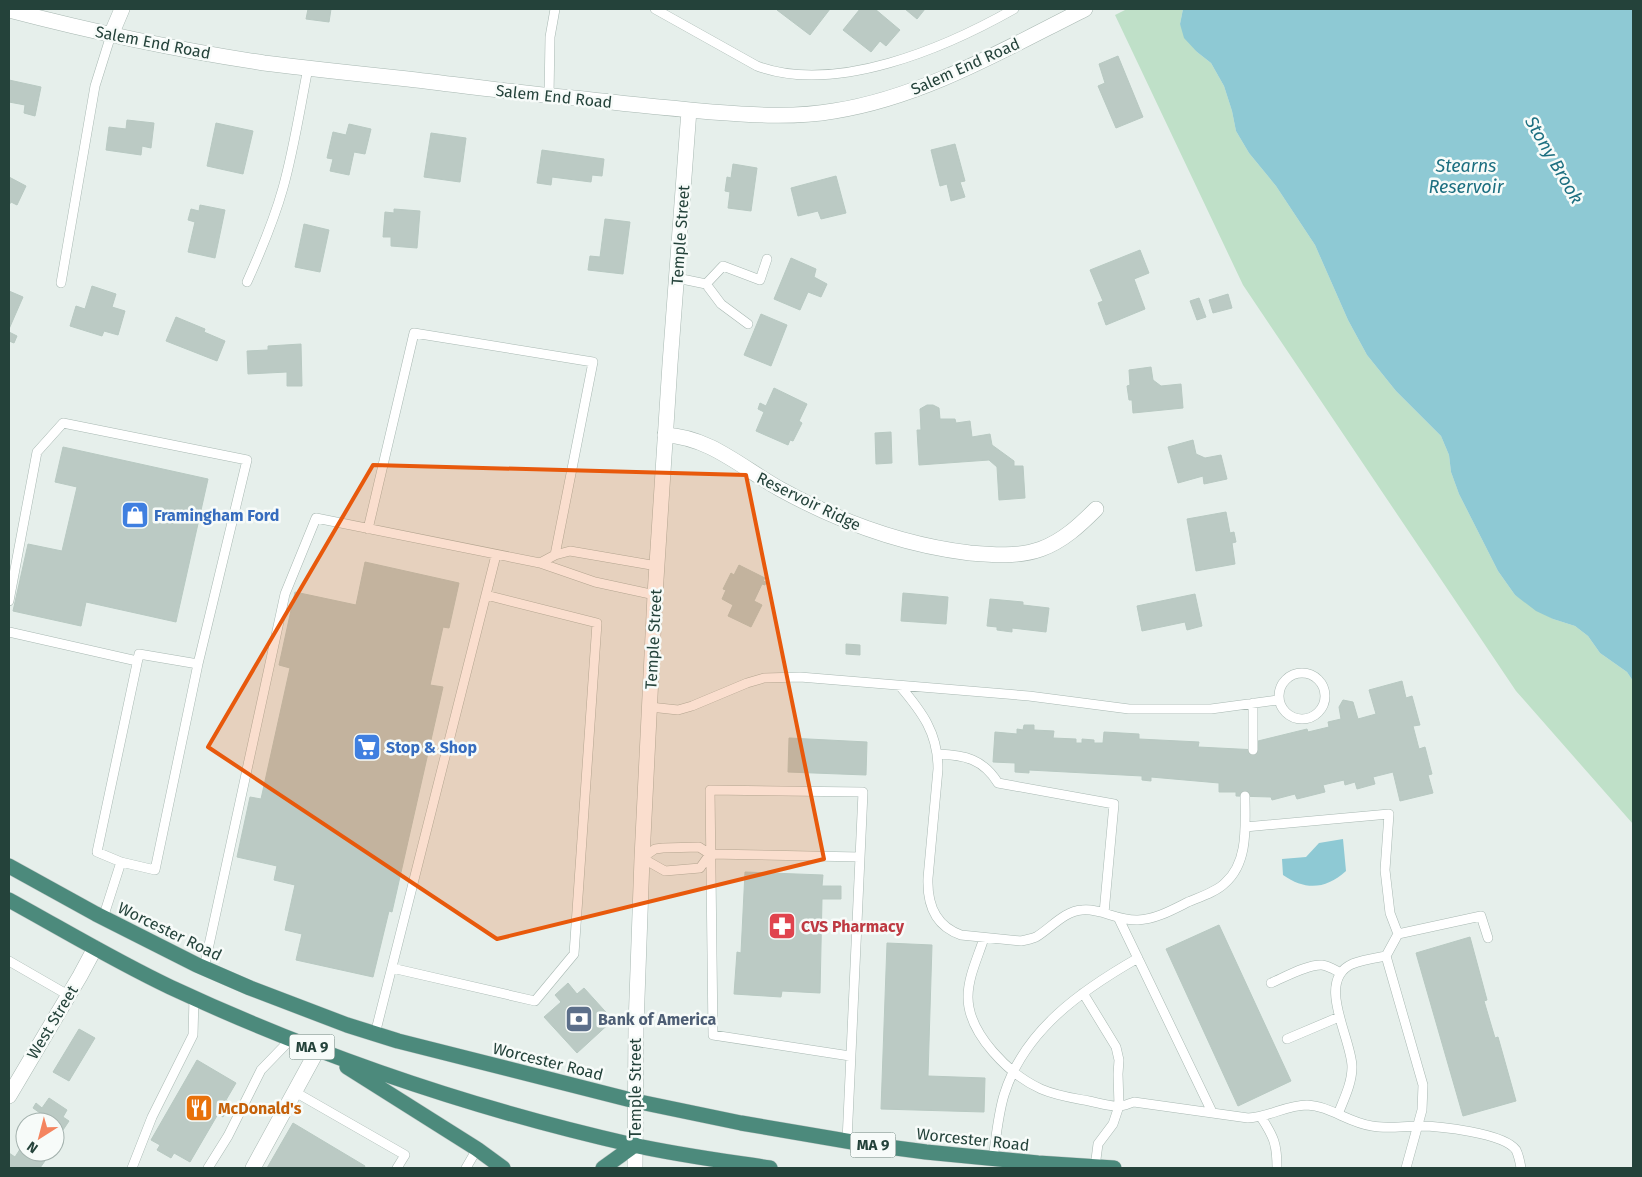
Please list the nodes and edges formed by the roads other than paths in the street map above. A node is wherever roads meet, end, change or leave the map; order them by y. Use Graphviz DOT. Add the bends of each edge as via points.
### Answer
graph roads {
  1 [pos="122,9"];
  2 [pos="555,9"];
  3 [pos="655,9"];
  4 [pos="1014,9"];
  5 [pos="1085,9"];
  6 [pos="9,10"];
  7 [pos="667,12"];
  8 [pos="111,35"];
  9 [pos="308,68"];
  10 [pos="549,96"];
  11 [pos="689,110"];
  12 [pos="767,259"];
  13 [pos="677,278"];
  14 [pos="247,282"];
  15 [pos="61,283"];
  16 [pos="706,284"];
  17 [pos="748,324"];
  18 [pos="665,435"];
  19 [pos="1096,509"];
  20 [pos="368,529"];
  21 [pos="496,555"];
  22 [pos="555,555"];
  23 [pos="540,564"];
  24 [pos="657,566"];
  25 [pos="654,595"];
  26 [pos="486,596"];
  27 [pos="9,601"];
  28 [pos="9,632"];
  29 [pos="137,661"];
  30 [pos="198,664"];
  31 [pos="900,686"];
  32 [pos="1278,700"];
  33 [pos="1253,703"];
  34 [pos="650,707"];
  35 [pos="1253,750"];
  36 [pos="938,754"];
  37 [pos="1245,796"];
  38 [pos="1245,827"];
  39 [pos="710,854"];
  40 [pos="860,857"];
  41 [pos="642,858"];
  42 [pos="121,862"];
  43 [pos="9,866"];
  44 [pos="10,902"];
  45 [pos="1104,913"];
  46 [pos="103,918"];
  47 [pos="1119,919"];
  48 [pos="1398,934"];
  49 [pos="984,938"];
  50 [pos="1488,938"];
  51 [pos="95,948"];
  52 [pos="1386,956"];
  53 [pos="1138,958"];
  54 [pos="9,961"];
  55 [pos="204,968"];
  56 [pos="392,968"];
  57 [pos="1341,973"];
  58 [pos="1272,982"];
  59 [pos="1083,993"];
  60 [pos="68,995"];
  61 [pos="194,998"];
  62 [pos="1339,1017"];
  63 [pos="375,1034"];
  64 [pos="291,1038"];
  65 [pos="1287,1039"];
  66 [pos="318,1049"];
  67 [pos="850,1056"];
  68 [pos="1014,1072"];
  69 [pos="295,1092"];
  70 [pos="9,1096"];
  71 [pos="635,1101"];
  72 [pos="1119,1106"];
  73 [pos="1212,1112"];
  74 [pos="1338,1114"];
  75 [pos="1261,1117"];
  76 [pos="1418,1126"];
  77 [pos="847,1141"];
  78 [pos="635,1146"];
  79 [pos="477,1149"];
  80 [pos="993,1159"];
  81 [pos="706,1163"];
  82 [pos="1095,1167"];
  83 [pos="132,1168"];
  84 [pos="208,1168"];
  85 [pos="253,1168"];
  86 [pos="397,1168"];
  87 [pos="466,1168"];
  88 [pos="502,1168"];
  89 [pos="513,1168"];
  90 [pos="603,1168"];
  91 [pos="635,1168"];
  92 [pos="770,1168"];
  93 [pos="1114,1168"];
  94 [pos="1277,1168"];
  95 [pos="1406,1168"];
  96 [pos="1521,1168"];
  1 -- 8 [label="street"];
  2 -- 10 [label="lane" via="550,38"];
  3 -- 7 [label="lane"];
  4 -- 7 [label="lane" via="911,56 840,74 815,76 784,74 757,66"];
  5 -- 11 [label="street, Salem End Road" via="942,78 869,103 801,114"];
  6 -- 8 [label="street, Salem End Road"];
  8 -- 9 [label="street, Salem End Road" via="227,57"];
  8 -- 15 [label="lane" via="95,86"];
  9 -- 10 [label="street, Salem End Road"];
  9 -- 14 [label="lane" via="283,189"];
  10 -- 11 [label="street, Salem End Road"];
  11 -- 13 [label="street, Temple Street"];
  12 -- 16 [label="lane" via="760,280 723,266"];
  13 -- 16 [label="lane"];
  13 -- 18 [label="street, Temple Street"];
  16 -- 17 [label="lane" via="721,304"];
  18 -- 19 [label="street, Reservoir Ridge" via="696,440 781,490 838,518 896,538 950,550 1024,554 1056,542"];
  18 -- 24 [label="street, Temple Street"];
  20 -- 21 [label="lane"];
  20 -- 22 [label="lane" via="414,332 593,362"];
  20 -- 55 [label="lane" via="316,518 285,594"];
  21 -- 23 [label="lane"];
  21 -- 26 [label="lane"];
  22 -- 23 [label="lane"];
  22 -- 24 [label="lane" via="570,551"];
  23 -- 25 [label="lane" via="595,582"];
  24 -- 25 [label="street, Temple Street"];
  25 -- 34 [label="street, Temple Street"];
  26 -- 56 [label="lane"];
  26 -- 56 [label="lane" via="596,623 574,954 535,1001"];
  27 -- 30 [label="lane" via="36,452 63,423 247,460"];
  28 -- 29 [label="lane"];
  29 -- 30 [label="lane" via="139,654"];
  29 -- 42 [label="lane" via="97,852"];
  30 -- 42 [label="lane" via="155,870"];
  31 -- 33 [label="lane" via="1129,708 1211,709"];
  31 -- 34 [label="lane" via="800,676 764,678 678,710"];
  31 -- 36 [label="lane" via="928,722"];
  32 -- 32 [label="lane" via="1292,717 1307,719 1314,716 1326,697 1322,682 1316,676 1300,672 1281,684"];
  32 -- 33 [label="lane"];
  33 -- 35 [label="lane"];
  34 -- 41 [label="street, Temple Street"];
  36 -- 45 [label="lane" via="969,758 984,765 998,783 1114,804"];
  36 -- 49 [label="lane" via="927,891 932,911 953,932"];
  37 -- 38 [label="lane"];
  38 -- 47 [label="lane" via="1240,861 1224,884 1152,918"];
  38 -- 48 [label="lane" via="1389,814 1385,870 1390,913"];
  39 -- 40 [label="lane"];
  39 -- 40 [label="lane" via="710,790 863,792"];
  39 -- 41 [label="lane" via="699,847 663,848"];
  39 -- 41 [label="lane" via="700,868 666,871"];
  39 -- 67 [label="lane" via="712,1035"];
  40 -- 67 [label="lane"];
  41 -- 71 [label="street, Temple Street"];
  42 -- 46 [label="lane"];
  43 -- 46 [label="highway, Worcester Road / MA 9"];
  44 -- 51 [label="highway, MA 9"];
  45 -- 47 [label="lane"];
  45 -- 49 [label="lane" via="1080,910 1068,914 1036,936 1021,941"];
  46 -- 55 [label="highway, Worcester Road / MA 9"];
  47 -- 53 [label="lane"];
  48 -- 50 [label="lane" via="1481,916"];
  48 -- 52 [label="lane"];
  49 -- 68 [label="lane" via="970,980 968,998 979,1032 988,1047"];
  51 -- 60 [label="street, West Street"];
  51 -- 61 [label="highway, MA 9"];
  52 -- 57 [label="lane" via="1350,965"];
  52 -- 76 [label="lane" via="1423,1085"];
  53 -- 59 [label="lane"];
  53 -- 73 [label="lane"];
  54 -- 60 [label="lane"];
  55 -- 63 [label="highway, Worcester Road / MA 9" via="292,1005"];
  56 -- 63 [label="lane"];
  57 -- 58 [label="lane" via="1322,965 1312,966"];
  57 -- 62 [label="lane" via="1336,986"];
  59 -- 68 [label="lane" via="1046,1025 1023,1054"];
  59 -- 72 [label="lane" via="1116,1047"];
  60 -- 70 [label="street, West Street"];
  61 -- 64 [label="highway, MA 9"];
  61 -- 83 [label="lane" via="193,1035 152,1117"];
  62 -- 65 [label="lane"];
  62 -- 74 [label="lane" via="1352,1066 1350,1083"];
  63 -- 71 [label="highway, Worcester Road / MA 9"];
  64 -- 66 [label="highway, MA 9"];
  64 -- 84 [label="lane" via="261,1070"];
  66 -- 69 [label="street"];
  66 -- 78 [label="highway, MA 9" via="439,1093"];
  66 -- 79 [label="highway"];
  67 -- 77 [label="lane"];
  68 -- 72 [label="lane" via="1056,1095"];
  68 -- 80 [label="lane" via="1004,1095"];
  69 -- 85 [label="street"];
  69 -- 86 [label="lane" via="404,1155"];
  71 -- 77 [label="highway, Worcester Road / MA 9"];
  71 -- 78 [label="street, Temple Street"];
  72 -- 73 [label="lane" via="1134,1102"];
  72 -- 82 [label="lane" via="1113,1124 1098,1144"];
  73 -- 75 [label="lane"];
  74 -- 75 [label="lane" via="1310,1105 1296,1105"];
  74 -- 76 [label="lane" via="1374,1127"];
  75 -- 94 [label="lane" via="1273,1136"];
  76 -- 95 [label="lane"];
  76 -- 96 [label="lane" via="1491,1136 1505,1141 1515,1149"];
  77 -- 80 [label="highway, Worcester Road / MA 9"];
  78 -- 81 [label="highway, MA 9"];
  78 -- 90 [label="highway"];
  78 -- 91 [label="street, Temple Street"];
  79 -- 87 [label="lane"];
  79 -- 88 [label="highway"];
  79 -- 89 [label="highway"];
  80 -- 82 [label="highway, Worcester Road / MA 9"];
  81 -- 92 [label="highway, MA 9"];
  82 -- 93 [label="highway, Worcester Road / MA 9"];
}
